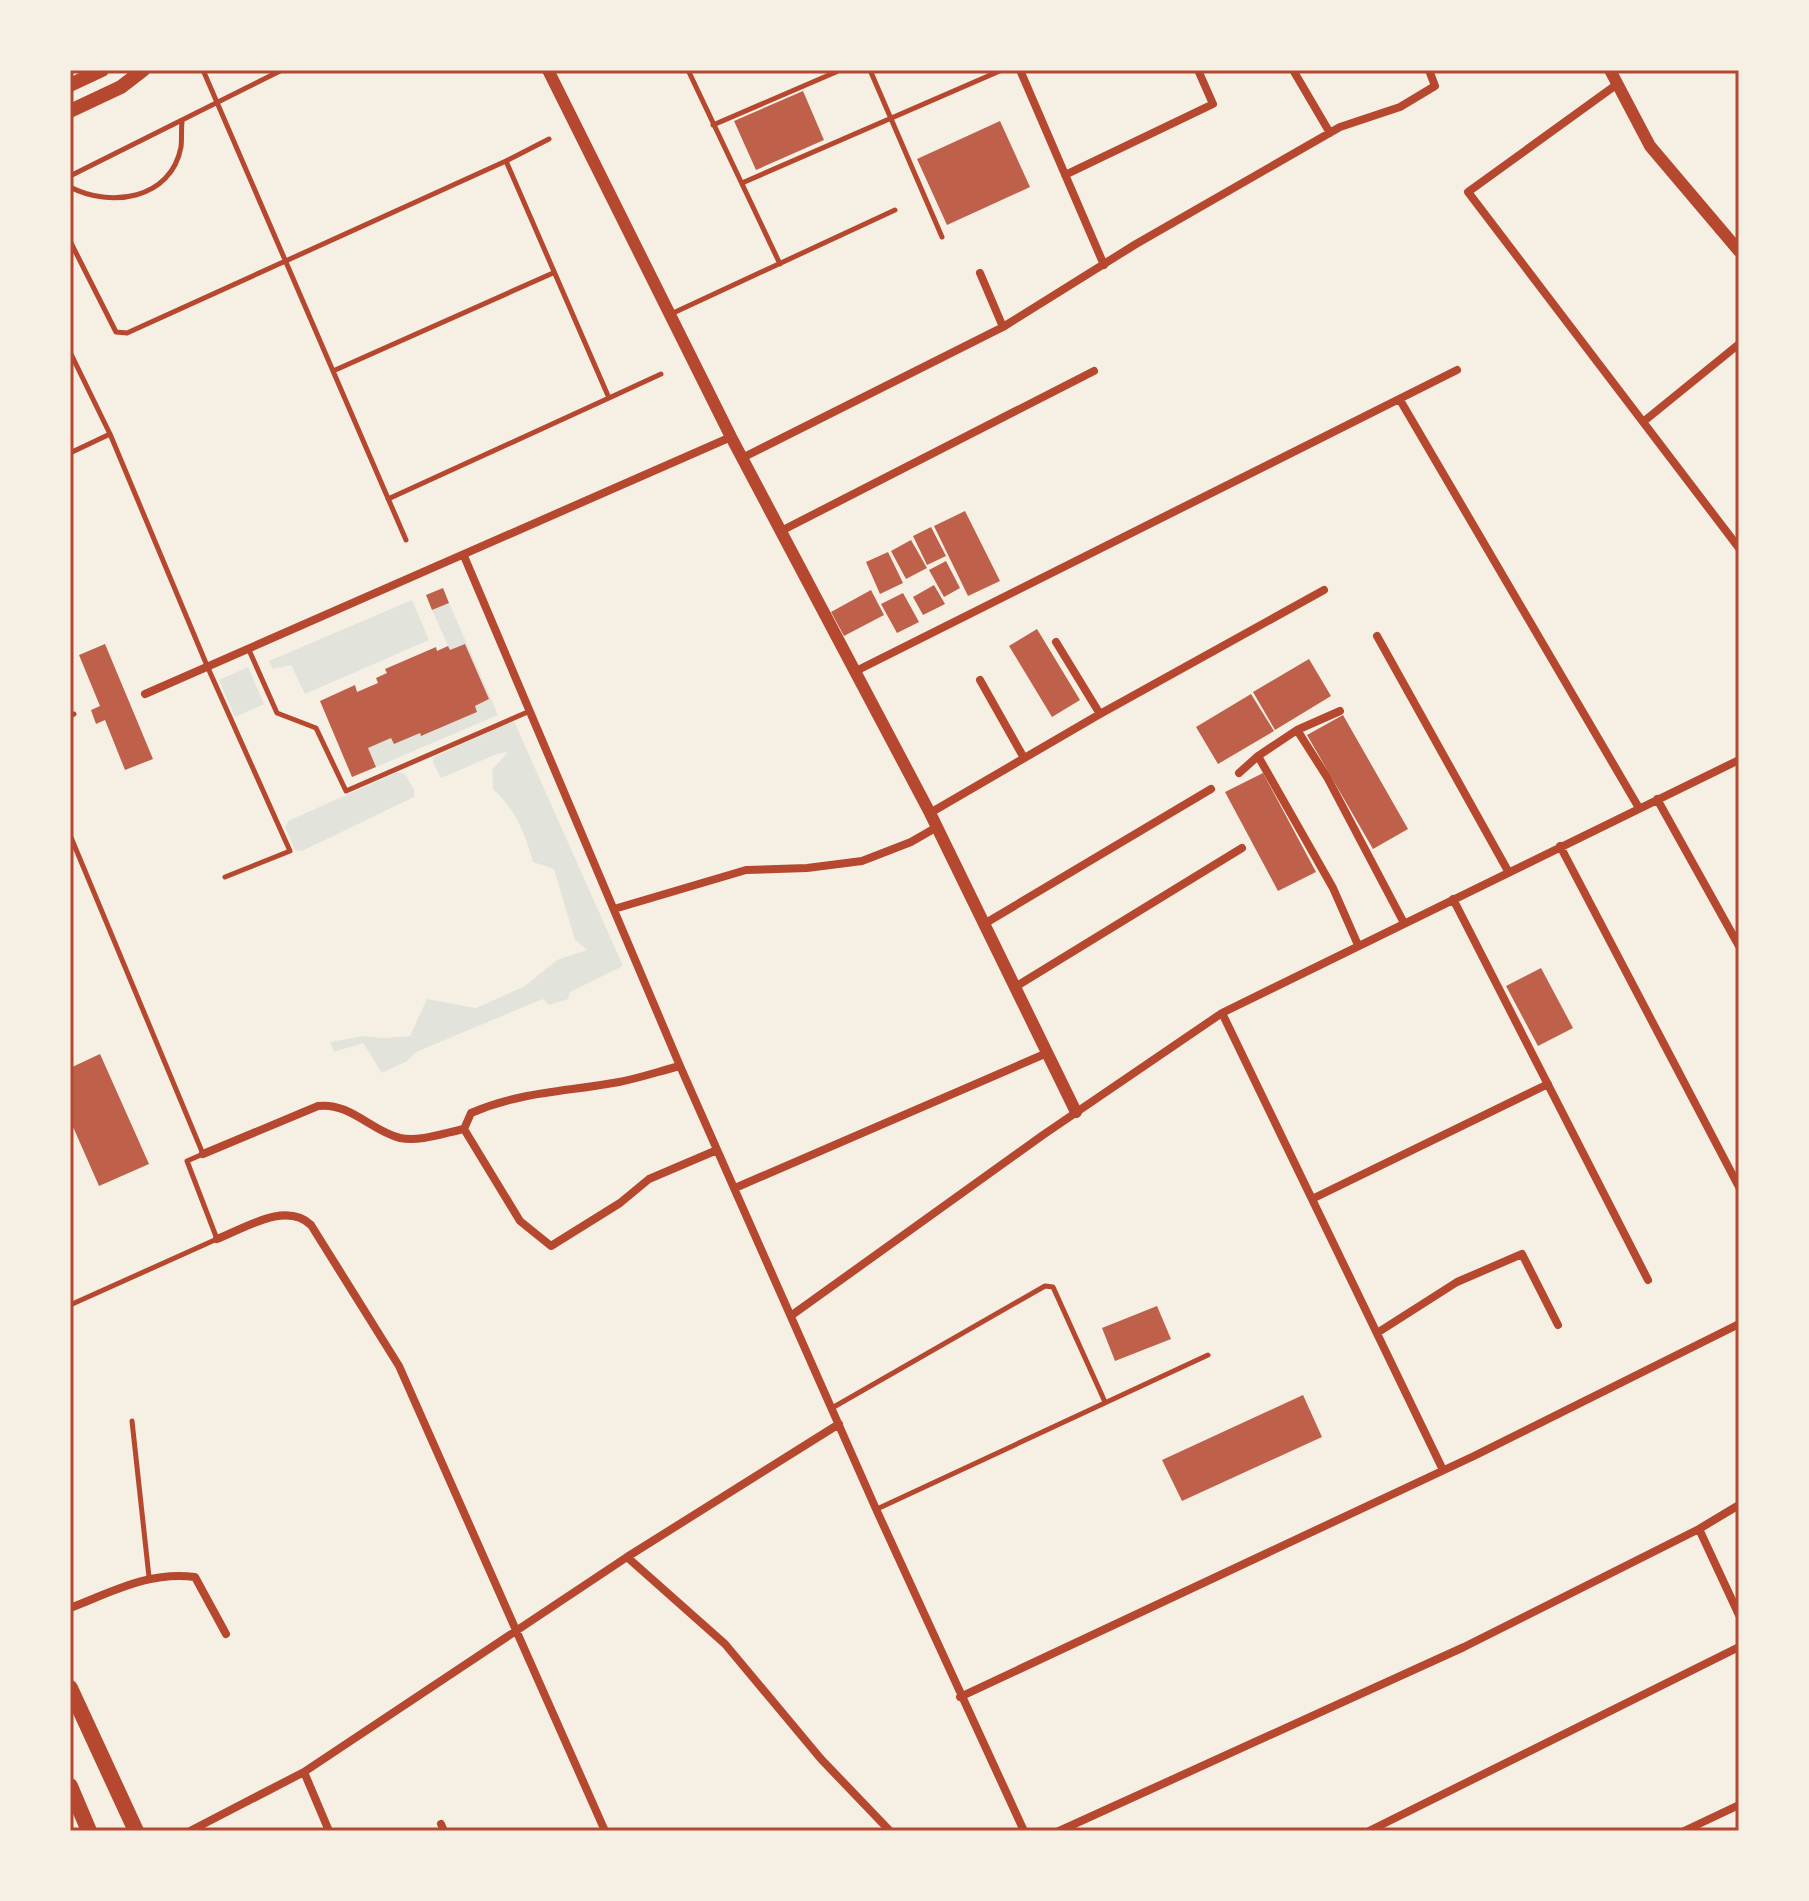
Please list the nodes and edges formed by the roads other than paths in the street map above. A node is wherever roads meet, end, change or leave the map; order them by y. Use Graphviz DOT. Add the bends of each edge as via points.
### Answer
graph roads {
  1 [pos="102,70"];
  2 [pos="143,70"];
  3 [pos="203,70"];
  4 [pos="282,70"];
  5 [pos="548,70"];
  6 [pos="688,70"];
  7 [pos="870,70"];
  8 [pos="1002,70"];
  9 [pos="1020,70"];
  10 [pos="1198,70"];
  11 [pos="1293,70"];
  12 [pos="1429,70"];
  13 [pos="1610,70"];
  14 [pos="836,72"];
  15 [pos="70,85"];
  16 [pos="1616,85"];
  17 [pos="218,103"];
  18 [pos="70,111"];
  19 [pos="891,118"];
  20 [pos="182,121"];
  21 [pos="713,125"];
  22 [pos="1330,133"];
  23 [pos="549,139"];
  24 [pos="506,161"];
  25 [pos="1065,175"];
  26 [pos="70,176"];
  27 [pos="742,183"];
  28 [pos="70,187"];
  29 [pos="895,210"];
  30 [pos="942,237"];
  31 [pos="70,241"];
  32 [pos="1739,251"];
  33 [pos="285,261"];
  34 [pos="780,264"];
  35 [pos="1104,265"];
  36 [pos="553,273"];
  37 [pos="980,273"];
  38 [pos="670,315"];
  39 [pos="1003,327"];
  40 [pos="1739,344"];
  41 [pos="70,352"];
  42 [pos="1457,370"];
  43 [pos="333,371"];
  44 [pos="1094,371"];
  45 [pos="661,374"];
  46 [pos="609,398"];
  47 [pos="1400,400"];
  48 [pos="1643,422"];
  49 [pos="110,434"];
  50 [pos="731,437"];
  51 [pos="70,453"];
  52 [pos="742,458"];
  53 [pos="388,499"];
  54 [pos="781,531"];
  55 [pos="406,540"];
  56 [pos="1739,548"];
  57 [pos="464,556"];
  58 [pos="1324,590"];
  59 [pos="1377,636"];
  60 [pos="1056,642"];
  61 [pos="249,650"];
  62 [pos="208,668"];
  63 [pos="856,671"];
  64 [pos="980,680"];
  65 [pos="145,694"];
  66 [pos="530,711"];
  67 [pos="1340,711"];
  68 [pos="1100,714"];
  69 [pos="1297,730"];
  70 [pos="1258,756"];
  71 [pos="1024,758"];
  72 [pos="1739,760"];
  73 [pos="1239,773"];
  74 [pos="1211,789"];
  75 [pos="1657,799"];
  76 [pos="1639,808"];
  77 [pos="930,813"];
  78 [pos="937,827"];
  79 [pos="70,835"];
  80 [pos="1560,846"];
  81 [pos="1242,848"];
  82 [pos="1508,871"];
  83 [pos="225,877"];
  84 [pos="1453,899"];
  85 [pos="614,909"];
  86 [pos="1404,923"];
  87 [pos="984,924"];
  88 [pos="1358,945"];
  89 [pos="1739,946"];
  90 [pos="1015,987"];
  91 [pos="1222,1013"];
  92 [pos="1047,1053"];
  93 [pos="680,1066"];
  94 [pos="1548,1084"];
  95 [pos="1076,1112"];
  96 [pos="464,1129"];
  97 [pos="717,1150"];
  98 [pos="203,1154"];
  99 [pos="1739,1187"];
  100 [pos="735,1188"];
  101 [pos="1312,1199"];
  102 [pos="217,1239"];
  103 [pos="1648,1280"];
  104 [pos="70,1305"];
  105 [pos="792,1315"];
  106 [pos="1739,1324"];
  107 [pos="1558,1325"];
  108 [pos="1377,1333"];
  109 [pos="1208,1355"];
  110 [pos="1105,1402"];
  111 [pos="832,1408"];
  112 [pos="132,1421"];
  113 [pos="839,1424"];
  114 [pos="1443,1470"];
  115 [pos="1739,1505"];
  116 [pos="876,1509"];
  117 [pos="1699,1529"];
  118 [pos="627,1557"];
  119 [pos="149,1577"];
  120 [pos="70,1608"];
  121 [pos="1739,1615"];
  122 [pos="516,1630"];
  123 [pos="226,1634"];
  124 [pos="1739,1647"];
  125 [pos="70,1688"];
  126 [pos="960,1697"];
  127 [pos="304,1772"];
  128 [pos="70,1786"];
  129 [pos="1739,1805"];
  130 [pos="89,1831"];
  131 [pos="136,1831"];
  132 [pos="190,1831"];
  133 [pos="329,1831"];
  134 [pos="605,1831"];
  135 [pos="890,1831"];
  136 [pos="1024,1831"];
  137 [pos="1059,1831"];
  138 [pos="1369,1831"];
  139 [pos="1684,1831"];
  1 -- 15 [label="main road"];
  2 -- 18 [label="main road" via="121,87"];
  3 -- 17 [label="lane"];
  4 -- 17 [label="lane"];
  5 -- 38 [label="street"];
  6 -- 21 [label="lane"];
  7 -- 19 [label="lane"];
  8 -- 19 [label="lane"];
  9 -- 25 [label="street"];
  10 -- 25 [label="street" via="1213,104"];
  11 -- 22 [label="street"];
  12 -- 22 [label="street" via="1435,86 1400,107"];
  13 -- 16 [label="street"];
  14 -- 21 [label="lane"];
  16 -- 32 [label="street" via="1650,146"];
  16 -- 48 [label="street" via="1468,192"];
  17 -- 20 [label="lane"];
  17 -- 33 [label="lane"];
  19 -- 27 [label="lane"];
  19 -- 30 [label="lane"];
  20 -- 26 [label="lane"];
  20 -- 28 [label="lane" via="181,148 173,168 141,194 105,199"];
  21 -- 27 [label="lane"];
  22 -- 35 [label="street"];
  23 -- 24 [label="lane"];
  24 -- 33 [label="lane"];
  24 -- 36 [label="lane"];
  25 -- 35 [label="street"];
  27 -- 34 [label="lane"];
  29 -- 34 [label="lane"];
  31 -- 33 [label="lane" via="121,334"];
  33 -- 43 [label="lane"];
  34 -- 38 [label="lane"];
  35 -- 39 [label="street"];
  36 -- 43 [label="lane"];
  36 -- 46 [label="lane"];
  37 -- 39 [label="street"];
  38 -- 50 [label="street"];
  39 -- 52 [label="street"];
  40 -- 48 [label="street"];
  41 -- 49 [label="lane"];
  42 -- 47 [label="street"];
  43 -- 53 [label="lane"];
  44 -- 54 [label="street"];
  45 -- 46 [label="lane"];
  46 -- 53 [label="lane"];
  47 -- 63 [label="street"];
  47 -- 76 [label="street"];
  48 -- 56 [label="street"];
  49 -- 51 [label="lane"];
  49 -- 62 [label="lane"];
  50 -- 52 [label="street"];
  50 -- 57 [label="street"];
  52 -- 54 [label="street"];
  53 -- 55 [label="lane"];
  54 -- 63 [label="street"];
  57 -- 61 [label="street"];
  57 -- 66 [label="street"];
  58 -- 68 [label="street"];
  59 -- 82 [label="street"];
  60 -- 68 [label="street"];
  61 -- 62 [label="street"];
  61 -- 66 [label="lane" via="277,713 316,728 346,791"];
  62 -- 65 [label="street"];
  62 -- 83 [label="lane" via="290,851"];
  63 -- 77 [label="street"];
  64 -- 71 [label="street"];
  66 -- 85 [label="street"];
  67 -- 69 [label="street"];
  68 -- 71 [label="street"];
  69 -- 70 [label="street"];
  69 -- 86 [label="street"];
  70 -- 73 [label="street"];
  70 -- 88 [label="street" via="1333,888"];
  71 -- 77 [label="street"];
  72 -- 75 [label="street"];
  74 -- 87 [label="street"];
  75 -- 76 [label="street"];
  75 -- 89 [label="street"];
  76 -- 80 [label="street"];
  77 -- 78 [label="street"];
  78 -- 85 [label="street" via="862,861 746,870"];
  78 -- 87 [label="street"];
  79 -- 98 [label="lane"];
  80 -- 82 [label="street"];
  80 -- 99 [label="street"];
  81 -- 90 [label="street"];
  82 -- 84 [label="street"];
  84 -- 86 [label="street"];
  84 -- 94 [label="street"];
  85 -- 93 [label="street"];
  86 -- 88 [label="street"];
  87 -- 90 [label="street"];
  88 -- 91 [label="street"];
  90 -- 92 [label="street"];
  91 -- 95 [label="street"];
  91 -- 101 [label="street"];
  92 -- 95 [label="street"];
  92 -- 100 [label="street"];
  93 -- 96 [label="street" via="619,1082 502,1100 471,1113"];
  93 -- 97 [label="street"];
  94 -- 101 [label="street"];
  94 -- 103 [label="street"];
  95 -- 105 [label="street"];
  96 -- 97 [label="street" via="520,1221 551,1246 649,1179"];
  96 -- 98 [label="street" via="401,1138 341,1108 318,1106"];
  97 -- 100 [label="street"];
  98 -- 102 [label="lane" via="187,1161"];
  100 -- 105 [label="street"];
  101 -- 108 [label="street"];
  102 -- 104 [label="lane"];
  102 -- 122 [label="street" via="287,1214 300,1215 311,1225 399,1366"];
  105 -- 111 [label="street"];
  106 -- 114 [label="street"];
  107 -- 108 [label="street" via="1522,1254 1457,1282"];
  108 -- 114 [label="street"];
  109 -- 110 [label="lane"];
  110 -- 111 [label="lane" via="1053,1287 1045,1286"];
  110 -- 116 [label="lane"];
  111 -- 113 [label="street"];
  112 -- 119 [label="lane"];
  113 -- 116 [label="street"];
  113 -- 118 [label="street"];
  114 -- 126 [label="street"];
  115 -- 117 [label="street"];
  116 -- 126 [label="street"];
  117 -- 121 [label="street"];
  117 -- 137 [label="street" via="1464,1647"];
  118 -- 122 [label="street"];
  118 -- 135 [label="street" via="725,1644 821,1759"];
  119 -- 120 [label="street"];
  119 -- 123 [label="street" via="195,1577"];
  122 -- 127 [label="street"];
  122 -- 134 [label="street"];
  124 -- 138 [label="street"];
  125 -- 131 [label="main road"];
  126 -- 136 [label="street"];
  127 -- 132 [label="street"];
  127 -- 133 [label="street"];
  128 -- 130 [label="main road"];
  129 -- 139 [label="street"];
}
